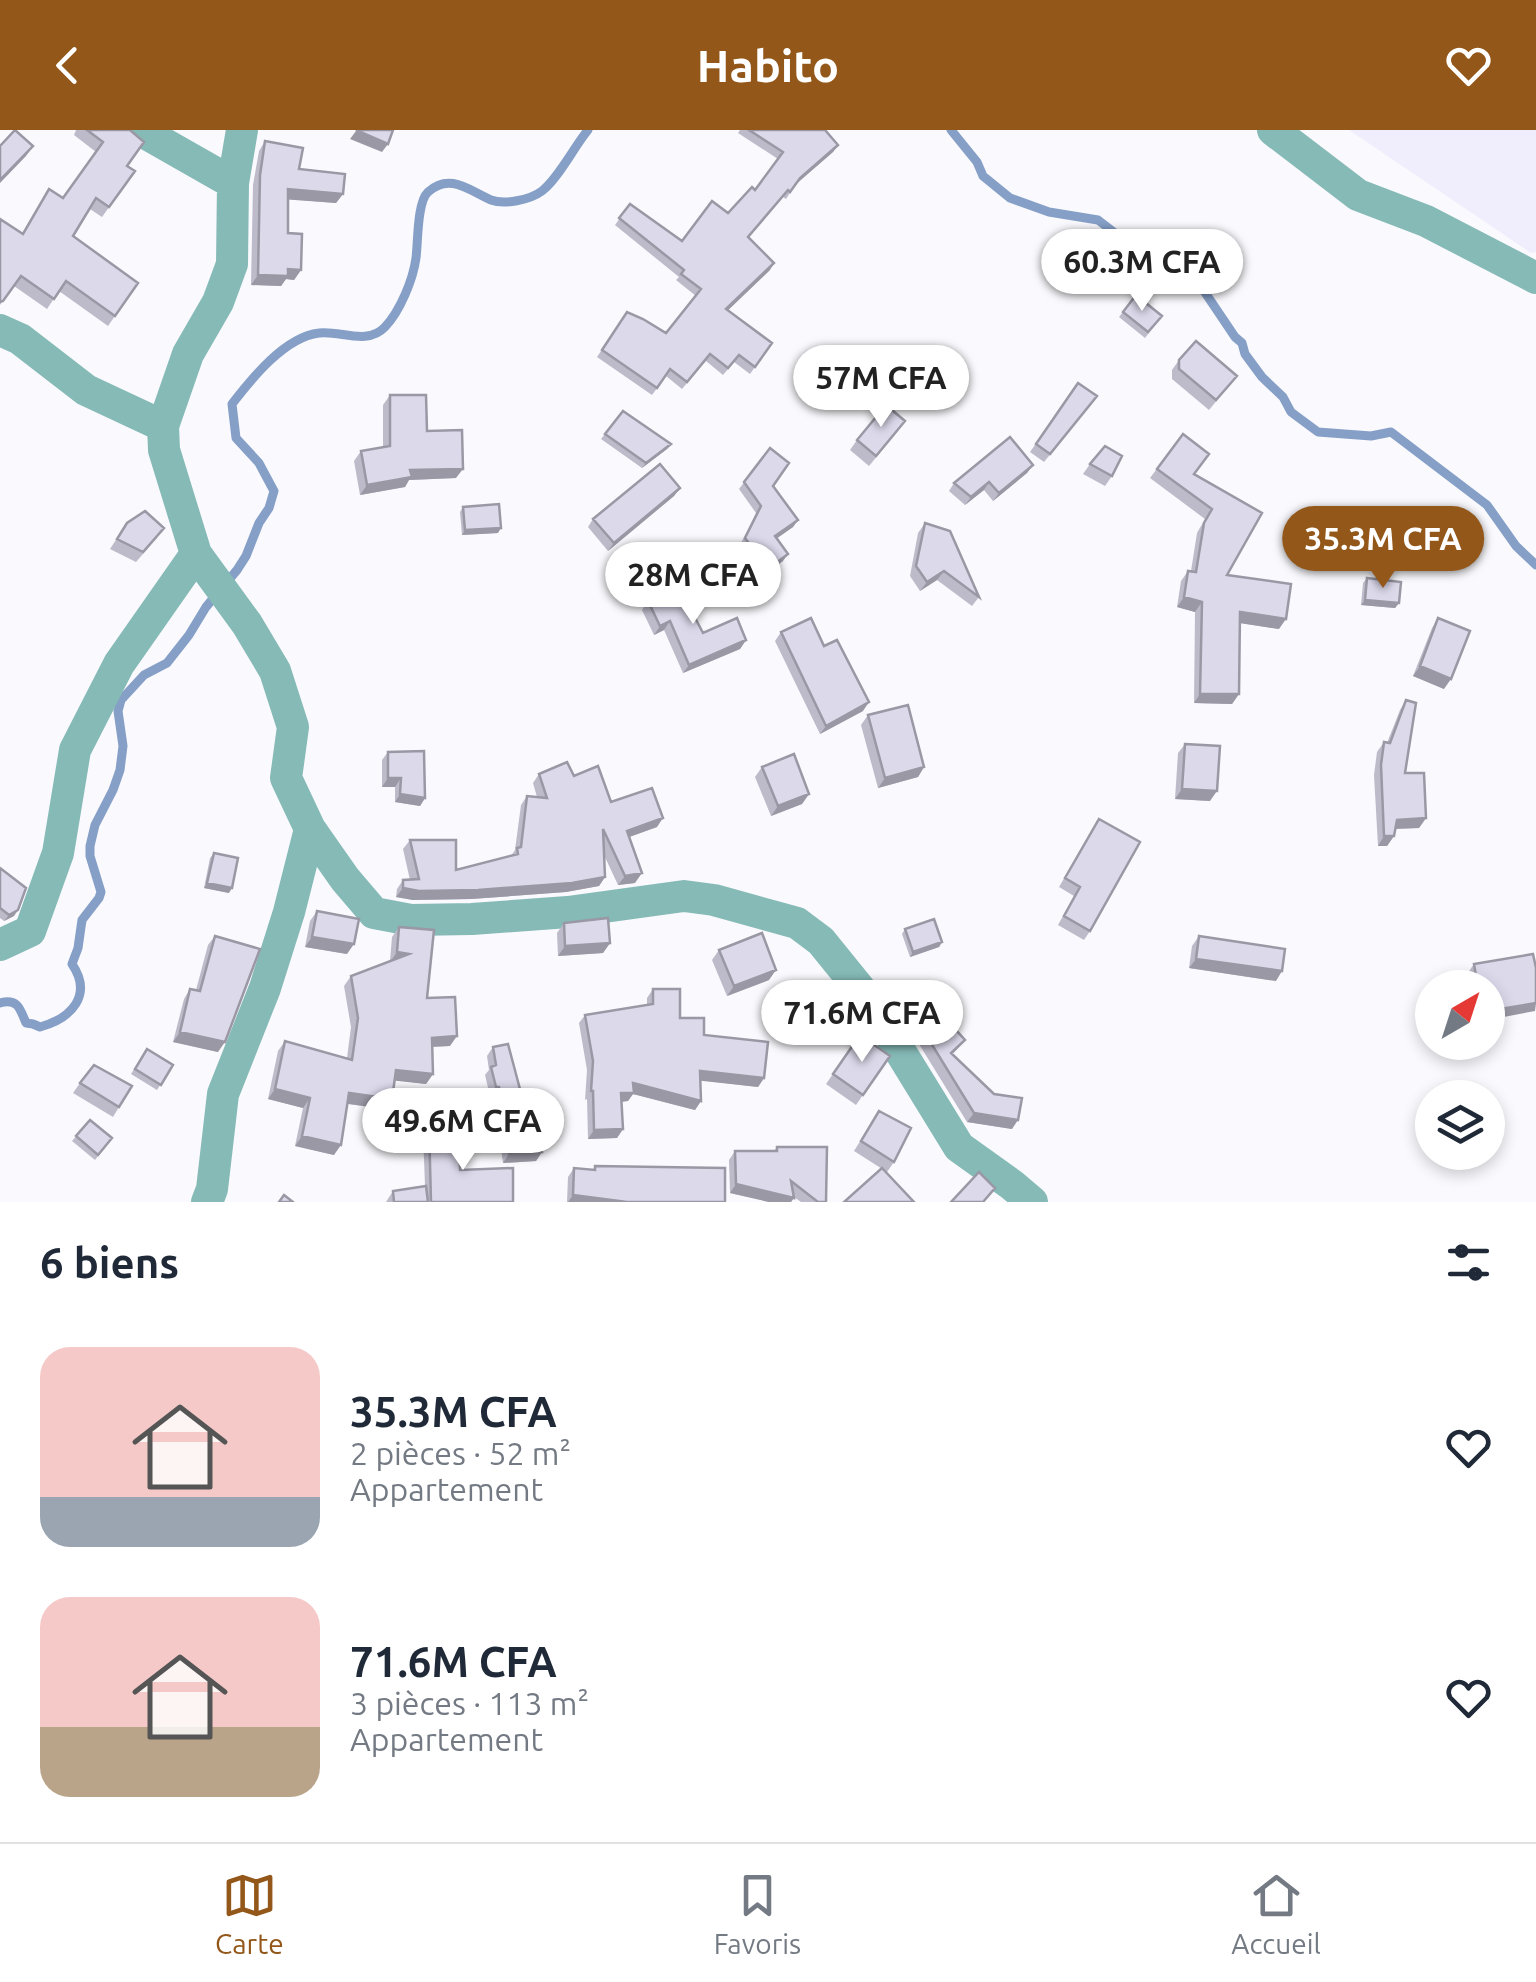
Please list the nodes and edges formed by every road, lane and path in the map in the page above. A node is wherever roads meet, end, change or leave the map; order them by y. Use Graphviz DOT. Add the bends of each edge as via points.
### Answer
graph roads {
  1 [pos="140,130"];
  2 [pos="242,130"];
  3 [pos="1273,130"];
  4 [pos="233,183"];
  5 [pos="1536,278"];
  6 [pos="0,330"];
  7 [pos="163,426"];
  8 [pos="201,561"];
  9 [pos="310,829"];
  10 [pos="0,945"];
  11 [pos="207,1202"];
  12 [pos="1032,1202"];
  1 -- 4 [label="street"];
  2 -- 4 [label="street"];
  3 -- 5 [label="street" via="1358,195 1426,220"];
  4 -- 7 [label="street" via="232,264 188,354"];
  6 -- 7 [label="street" via="86,390"];
  7 -- 8 [label="street" via="164,450"];
  8 -- 9 [label="street" via="275,671 294,727 286,778"];
  8 -- 10 [label="street" via="119,664 75,750 58,853 30,931"];
  9 -- 11 [label="street" via="265,988 223,1094"];
  9 -- 12 [label="street" via="374,913 472,920 684,896 798,923 868,999 960,1147"];
}
